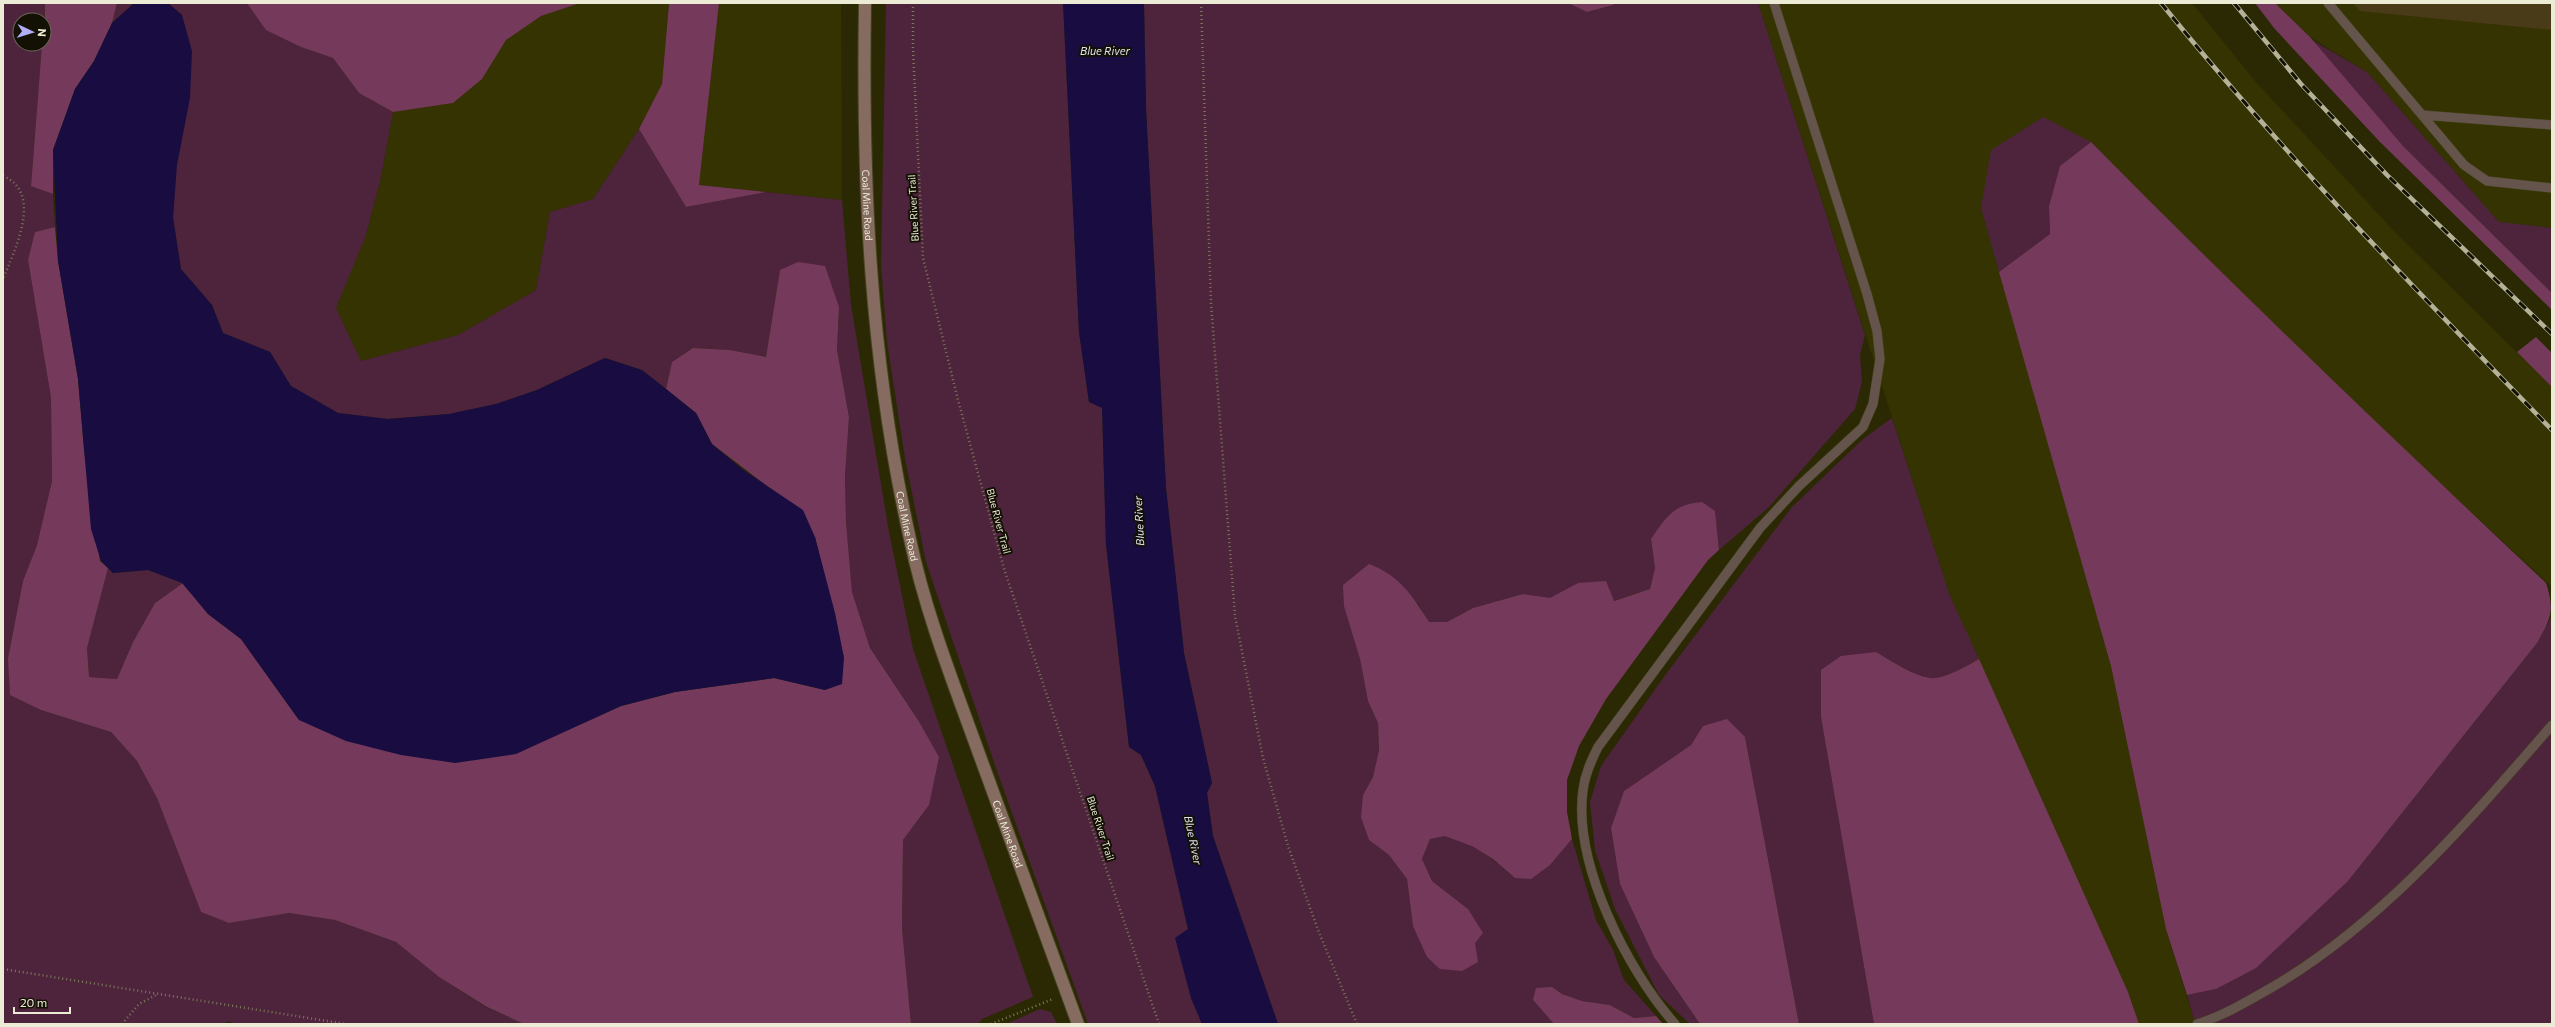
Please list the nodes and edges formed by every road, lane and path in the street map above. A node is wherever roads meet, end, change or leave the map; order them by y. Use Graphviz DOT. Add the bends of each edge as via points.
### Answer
graph roads {
  1 [pos="865,3"];
  2 [pos="914,3"];
  3 [pos="1201,3"];
  4 [pos="1774,3"];
  5 [pos="2328,3"];
  6 [pos="2422,115"];
  7 [pos="2552,125"];
  8 [pos="3,176"];
  9 [pos="2552,188"];
  10 [pos="3,280"];
  11 [pos="2552,724"];
  12 [pos="3,969"];
  13 [pos="158,994"];
  14 [pos="1066,994"];
  15 [pos="122,1024"];
  16 [pos="346,1024"];
  17 [pos="991,1024"];
  18 [pos="1078,1024"];
  19 [pos="1159,1024"];
  20 [pos="1357,1024"];
  21 [pos="1675,1024"];
  22 [pos="2197,1024"];
  1 -- 14 [label="street, Coal Mine Road" via="863,117 867,227 880,371 910,541 945,658"];
  2 -- 19 [label="path, Blue River Trail" via="913,50 924,258 958,400 1005,572"];
  3 -- 20 [label="path" via="1210,303 1235,616 1264,758 1288,846 1318,930"];
  4 -- 21 [label="lane" via="1867,294 1877,331 1880,359 1873,404 1863,427 1799,486 1760,528 1598,747 1586,774 1581,812 1584,840 1594,880 1626,954 1642,982"];
  5 -- 6 [label="lane"];
  6 -- 7 [label="lane"];
  6 -- 9 [label="lane" via="2464,165 2487,181"];
  8 -- 10 [label="path" via="17,186 24,201 25,214"];
  11 -- 22 [label="lane" via="2450,838 2386,901 2336,945 2283,982 2229,1012"];
  12 -- 13 [label="path"];
  13 -- 15 [label="path" via="139,1004"];
  13 -- 16 [label="path"];
  14 -- 17 [label="path"];
  14 -- 18 [label="street, Coal Mine Road"];
}
